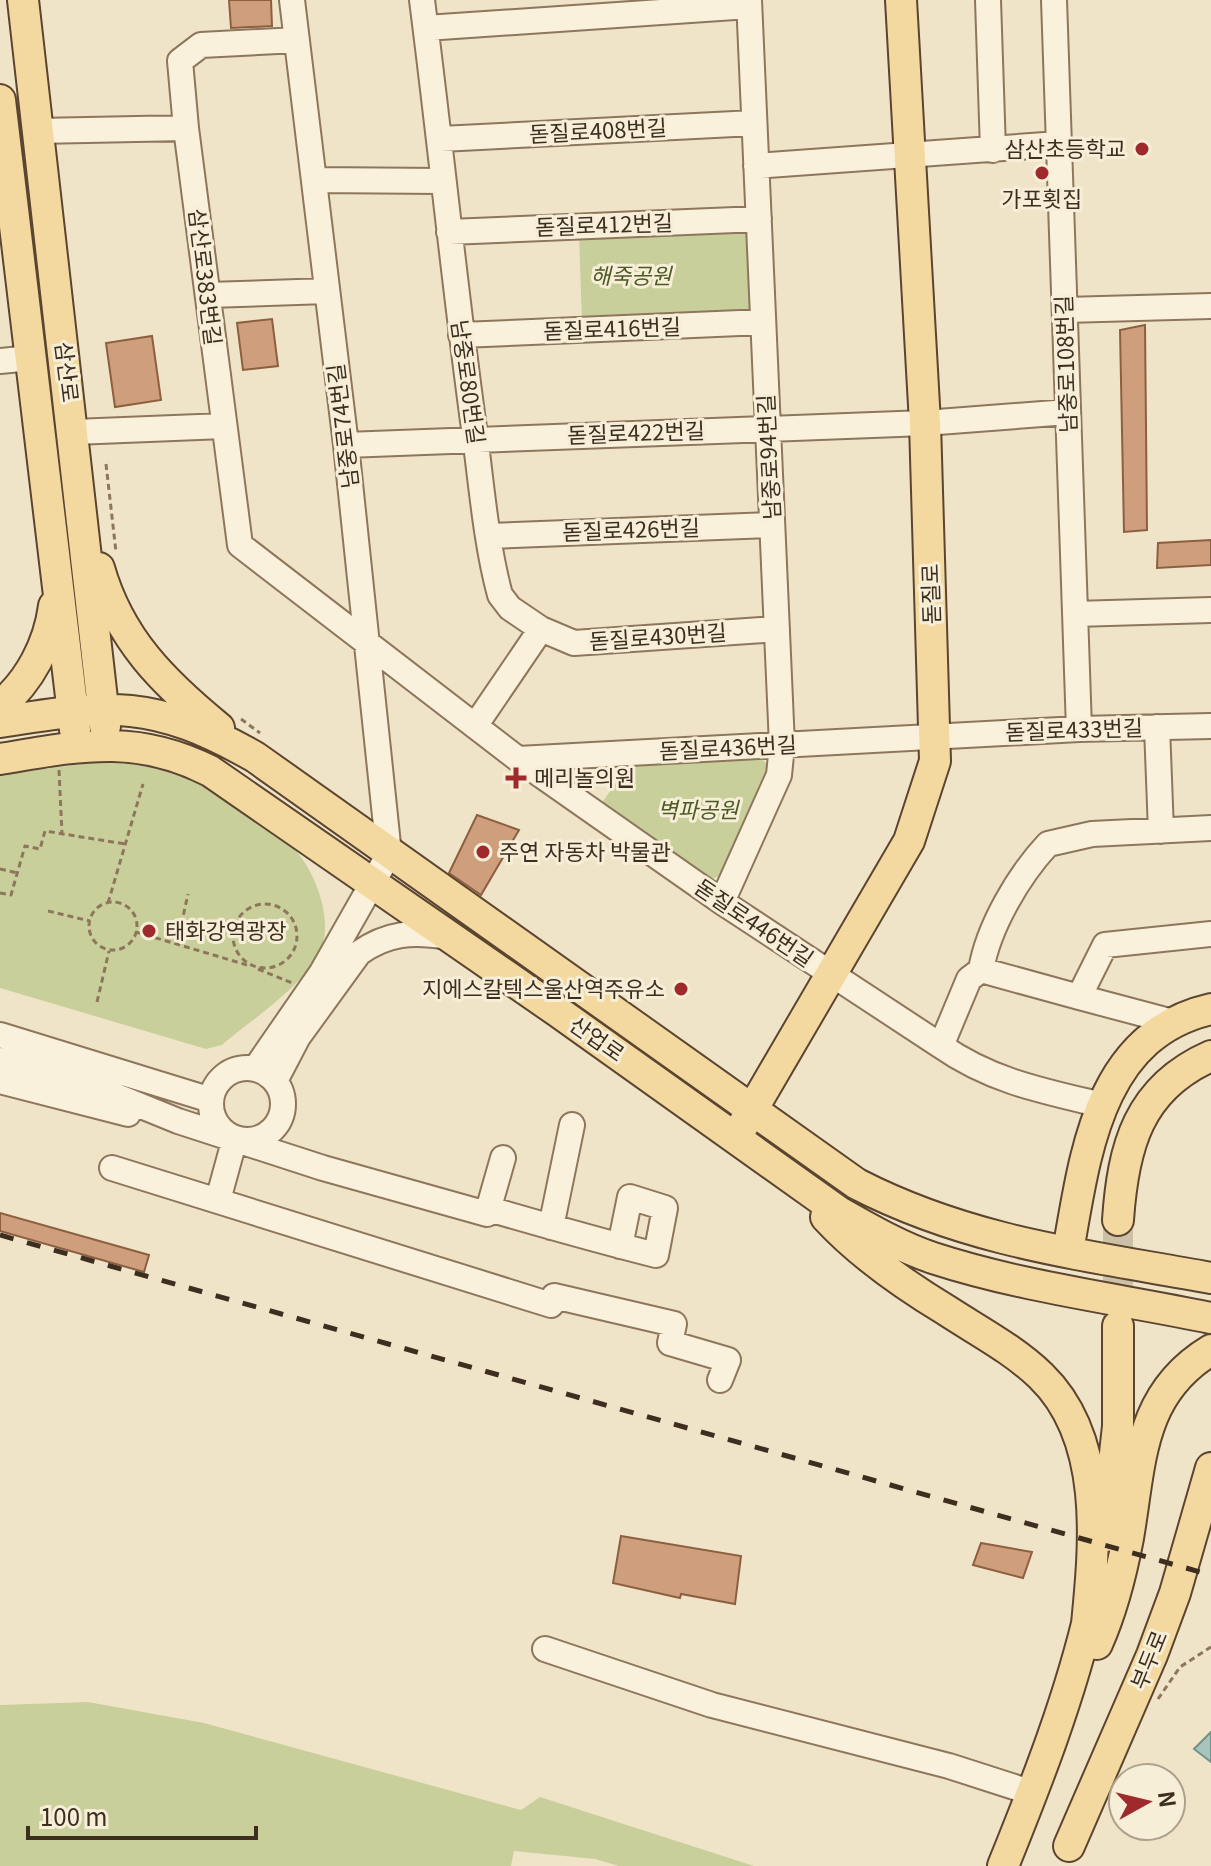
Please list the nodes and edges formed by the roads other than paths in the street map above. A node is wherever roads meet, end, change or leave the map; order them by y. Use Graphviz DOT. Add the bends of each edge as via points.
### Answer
graph roads {
  1 [pos="23,0"];
  2 [pos="292,0"];
  3 [pos="422,0"];
  4 [pos="901,0"];
  5 [pos="988,0"];
  6 [pos="1054,0"];
  7 [pos="749,3"];
  8 [pos="426,28"];
  9 [pos="297,40"];
  10 [pos="0,100"];
  11 [pos="754,123"];
  12 [pos="186,128"];
  13 [pos="37,131"];
  14 [pos="441,139"];
  15 [pos="1059,144"];
  16 [pos="993,150"];
  17 [pos="909,157"];
  18 [pos="756,166"];
  19 [pos="314,180"];
  20 [pos="442,181"];
  21 [pos="759,219"];
  22 [pos="449,232"];
  23 [pos="327,291"];
  24 [pos="208,295"];
  25 [pos="1211,306"];
  26 [pos="1065,310"];
  27 [pos="763,322"];
  28 [pos="461,335"];
  29 [pos="31,358"];
  30 [pos="0,361"];
  31 [pos="1068,412"];
  32 [pos="925,423"];
  33 [pos="224,426"];
  34 [pos="768,428"];
  35 [pos="74,432"];
  36 [pos="476,439"];
  37 [pos="346,445"];
  38 [pos="80,493"];
  39 [pos="772,525"];
  40 [pos="489,536"];
  41 [pos="57,576"];
  42 [pos="1211,610"];
  43 [pos="1075,614"];
  44 [pos="541,629"];
  45 [pos="777,629"];
  46 [pos="366,643"];
  47 [pos="0,706"];
  48 [pos="103,707"];
  49 [pos="73,710"];
  50 [pos="0,722"];
  51 [pos="475,726"];
  52 [pos="1211,726"];
  53 [pos="1157,727"];
  54 [pos="1079,729"];
  55 [pos="937,736"];
  56 [pos="107,743"];
  57 [pos="782,745"];
  58 [pos="262,748"];
  59 [pos="68,756"];
  60 [pos="0,759"];
  61 [pos="518,759"];
  62 [pos="1211,828"];
  63 [pos="1161,831"];
  64 [pos="389,854"];
  65 [pos="371,885"];
  66 [pos="722,902"];
  67 [pos="1211,934"];
  68 [pos="447,937"];
  69 [pos="981,970"];
  70 [pos="833,976"];
  71 [pos="1079,997"];
  72 [pos="1211,1009"];
  73 [pos="1177,1023"];
  74 [pos="0,1035"];
  75 [pos="941,1046"];
  76 [pos="1211,1056"];
  77 [pos="0,1060"];
  78 [pos="93,1061"];
  79 [pos="265,1075"];
  80 [pos="0,1081"];
  81 [pos="211,1100"];
  82 [pos="1102,1105"];
  83 [pos="752,1110"];
  84 [pos="178,1121"];
  85 [pos="572,1125"];
  86 [pos="235,1138"];
  87 [pos="735,1138"];
  88 [pos="503,1158"];
  89 [pos="112,1168"];
  90 [pos="793,1179"];
  91 [pos="218,1200"];
  92 [pos="489,1209"];
  93 [pos="1118,1220"];
  94 [pos="551,1227"];
  95 [pos="620,1246"];
  96 [pos="1068,1251"];
  97 [pos="1133,1263"];
  98 [pos="1211,1264"];
  99 [pos="1211,1278"];
  100 [pos="1211,1318"];
  101 [pos="1118,1326"];
  102 [pos="1211,1350"];
  103 [pos="720,1380"];
  104 [pos="1211,1468"];
  105 [pos="1087,1624"];
  106 [pos="545,1649"];
  107 [pos="1059,1712"];
  108 [pos="1033,1793"];
  109 [pos="1069,1846"];
  110 [pos="1003,1866"];
  1 -- 13 [label="main road, 삼산로"];
  2 -- 9 [label="street, 남중로74번길"];
  3 -- 8 [label="street, 남중로80번길"];
  4 -- 17 [label="main road, 돋질로"];
  5 -- 16 [label="street"];
  6 -- 15 [label="street, 남중로108번길"];
  7 -- 8 [label="street"];
  7 -- 11 [label="street, 남중로94번길"];
  8 -- 14 [label="street, 남중로80번길"];
  9 -- 12 [label="street, 삼산로383번길" via="201,45 180,61"];
  9 -- 19 [label="street, 남중로74번길"];
  10 -- 29 [label="main road, 삼산로"];
  11 -- 14 [label="street, 돋질로408번길"];
  11 -- 18 [label="street, 남중로94번길"];
  12 -- 13 [label="street"];
  12 -- 24 [label="street, 삼산로383번길"];
  13 -- 35 [label="main road, 삼산로"];
  14 -- 20 [label="street, 남중로80번길"];
  15 -- 16 [label="street"];
  15 -- 26 [label="street, 남중로108번길"];
  16 -- 17 [label="street"];
  17 -- 18 [label="street"];
  17 -- 32 [label="main road, 돋질로"];
  18 -- 21 [label="street, 남중로94번길"];
  19 -- 20 [label="street"];
  19 -- 23 [label="street, 남중로74번길"];
  20 -- 22 [label="street, 남중로80번길"];
  21 -- 22 [label="street, 돋질로412번길"];
  21 -- 27 [label="street, 남중로94번길"];
  22 -- 28 [label="street, 남중로80번길"];
  23 -- 24 [label="street"];
  23 -- 37 [label="street, 남중로74번길"];
  24 -- 33 [label="street, 삼산로383번길"];
  25 -- 26 [label="street"];
  26 -- 31 [label="street, 남중로108번길"];
  27 -- 28 [label="street, 돋질로416번길"];
  27 -- 34 [label="street, 남중로94번길"];
  28 -- 36 [label="street, 남중로80번길"];
  29 -- 30 [label="street"];
  29 -- 41 [label="main road, 삼산로"];
  31 -- 32 [label="street, 돋질로422번길"];
  31 -- 43 [label="street, 남중로108번길"];
  32 -- 34 [label="street, 돋질로422번길"];
  32 -- 55 [label="main road, 돋질로"];
  33 -- 35 [label="street"];
  33 -- 46 [label="street, 삼산로383번길" via="240,545"];
  34 -- 36 [label="street, 돋질로422번길"];
  34 -- 39 [label="street, 남중로94번길"];
  35 -- 38 [label="main road, 삼산로"];
  36 -- 37 [label="street, 돋질로422번길"];
  36 -- 40 [label="street, 남중로80번길"];
  37 -- 46 [label="street, 남중로74번길"];
  38 -- 48 [label="main road, 삼산로"];
  38 -- 58 [label="main road" via="105,588 136,650 172,688"];
  39 -- 40 [label="street, 돋질로426번길"];
  39 -- 45 [label="street, 남중로94번길"];
  40 -- 44 [label="street, 남중로80번길" via="500,595"];
  41 -- 47 [label="main road" via="43,649 24,681"];
  41 -- 49 [label="main road, 삼산로"];
  42 -- 43 [label="street"];
  43 -- 54 [label="street, 남중로108번길"];
  44 -- 45 [label="street, 돋질로430번길" via="574,643"];
  44 -- 51 [label="street"];
  45 -- 57 [label="street, 남중로94번길"];
  46 -- 51 [label="street, 돋질로446번길"];
  46 -- 64 [label="street, 남중로74번길"];
  48 -- 49 [label="main road, 산업로"];
  48 -- 56 [label="main road, 삼산로"];
  48 -- 58 [label="main road, 산업로" via="163,715"];
  49 -- 50 [label="main road, 산업로"];
  49 -- 59 [label="main road, 삼산로"];
  51 -- 61 [label="street, 돋질로446번길"];
  52 -- 53 [label="street, 돋질로433번길"];
  53 -- 54 [label="street, 돋질로433번길"];
  53 -- 63 [label="street"];
  54 -- 55 [label="street, 돋질로433번길"];
  55 -- 57 [label="street, 돋질로436번길"];
  55 -- 70 [label="main road, 돋질로" via="935,761 909,841"];
  56 -- 59 [label="main road, 산업로"];
  56 -- 65 [label="main road, 산업로" via="154,749 210,771"];
  57 -- 61 [label="street, 돋질로436번길"];
  57 -- 66 [label="street, 남중로94번길" via="779,775"];
  58 -- 64 [label="main road, 산업로"];
  59 -- 60 [label="main road, 산업로"];
  61 -- 66 [label="street, 돋질로446번길"];
  62 -- 63 [label="street"];
  63 -- 69 [label="street" via="1075,836 1048,844 984,949"];
  64 -- 65 [label="street"];
  64 -- 83 [label="main road, 산업로"];
  65 -- 68 [label="main road, 산업로"];
  65 -- 79 [label="street"];
  66 -- 70 [label="street, 돋질로446번길"];
  67 -- 71 [label="street" via="1105,945"];
  68 -- 79 [label="street" via="405,933 359,953"];
  68 -- 87 [label="main road, 산업로"];
  69 -- 71 [label="street"];
  69 -- 75 [label="street" via="969,979"];
  70 -- 75 [label="street, 돋질로446번길"];
  70 -- 83 [label="main road, 돋질로"];
  71 -- 73 [label="street"];
  72 -- 73 [label="main road"];
  73 -- 82 [label="main road" via="1125,1064"];
  74 -- 78 [label="street"];
  75 -- 82 [label="street, 돋질로446번길" via="982,1072 1021,1087"];
  76 -- 93 [label="main road" via="1165,1083 1147,1107 1121,1177"];
  77 -- 84 [label="street" via="87,1084"];
  78 -- 81 [label="street"];
  78 -- 84 [label="street"];
  79 -- 81 [label="street" via="243,1068 222,1078"];
  79 -- 86 [label="street" via="283,1103 276,1125 258,1139"];
  80 -- 84 [label="street"];
  81 -- 86 [label="street" via="217,1123"];
  82 -- 96 [label="main road"];
  83 -- 87 [label="main road, 돋질로"];
  83 -- 96 [label="main road, 산업로" via="857,1184 903,1207 994,1237"];
  84 -- 86 [label="street"];
  85 -- 94 [label="street"];
  86 -- 91 [label="street"];
  86 -- 92 [label="street" via="487,1214"];
  87 -- 90 [label="main road, 산업로"];
  88 -- 92 [label="street"];
  89 -- 91 [label="street"];
  90 -- 100 [label="main road, 산업로" via="839,1212 933,1258"];
  90 -- 105 [label="main road" via="859,1249 1016,1355 1057,1394 1077,1432 1088,1480 1093,1538"];
  91 -- 103 [label="street" via="551,1305 554,1296 674,1324 670,1343 728,1360"];
  92 -- 94 [label="street"];
  94 -- 95 [label="street"];
  96 -- 97 [label="main road, 산업로"];
  97 -- 98 [label="main road"];
  97 -- 99 [label="main road, 산업로"];
  101 -- 105 [label="main road" via="1115,1472"];
  102 -- 107 [label="main road" via="1172,1381 1152,1414 1110,1615"];
  104 -- 109 [label="main road, 부두로" via="1152,1655"];
  105 -- 107 [label="main road"];
  106 -- 108 [label="street" via="712,1705"];
  107 -- 108 [label="main road"];
  108 -- 110 [label="main road"];
}
